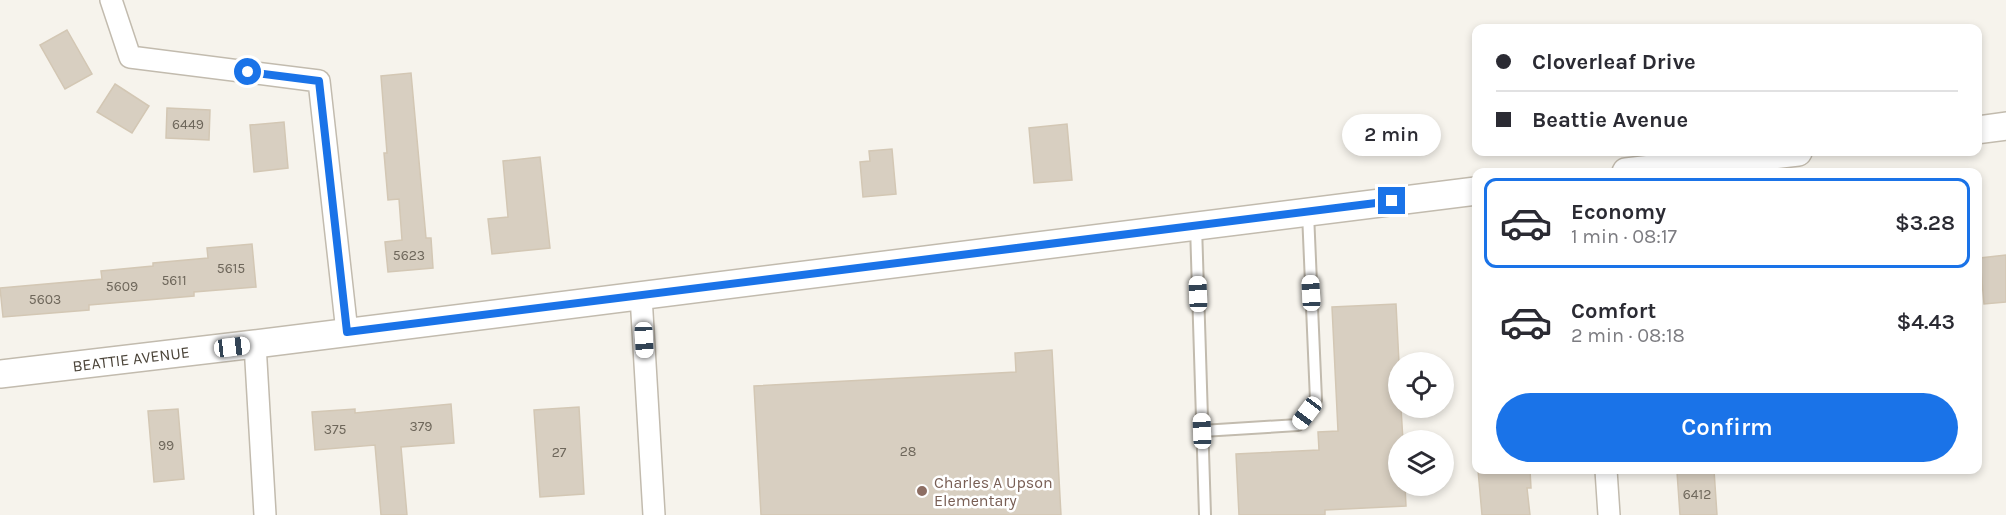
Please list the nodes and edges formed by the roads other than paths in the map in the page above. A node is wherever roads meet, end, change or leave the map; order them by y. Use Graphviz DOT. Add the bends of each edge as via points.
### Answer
graph roads {
  1 [pos="111,0"];
  2 [pos="2006,126"];
  3 [pos="1982,129"];
  4 [pos="1764,156"];
  5 [pos="1660,168"];
  6 [pos="1472,192"];
  7 [pos="1308,212"];
  8 [pos="1196,225"];
  9 [pos="641,296"];
  10 [pos="347,332"];
  11 [pos="255,344"];
  12 [pos="0,374"];
  13 [pos="1202,431"];
  14 [pos="1606,474"];
  15 [pos="265,515"];
  16 [pos="654,515"];
  17 [pos="1205,515"];
  18 [pos="1609,515"];
  1 -- 10 [label="street" via="130,57 319,81"];
  2 -- 3 [label="street"];
  4 -- 5 [label="street"];
  6 -- 7 [label="street, BEATTIE AVENUE"];
  7 -- 8 [label="street, BEATTIE AVENUE"];
  7 -- 13 [label="lane" via="1317,400 1298,425"];
  8 -- 9 [label="street, BEATTIE AVENUE"];
  8 -- 13 [label="lane"];
  9 -- 10 [label="street, BEATTIE AVENUE"];
  9 -- 16 [label="street"];
  10 -- 11 [label="street, BEATTIE AVENUE"];
  11 -- 12 [label="street, BEATTIE AVENUE"];
  11 -- 15 [label="street"];
  13 -- 17 [label="lane"];
  14 -- 18 [label="street"];
}
